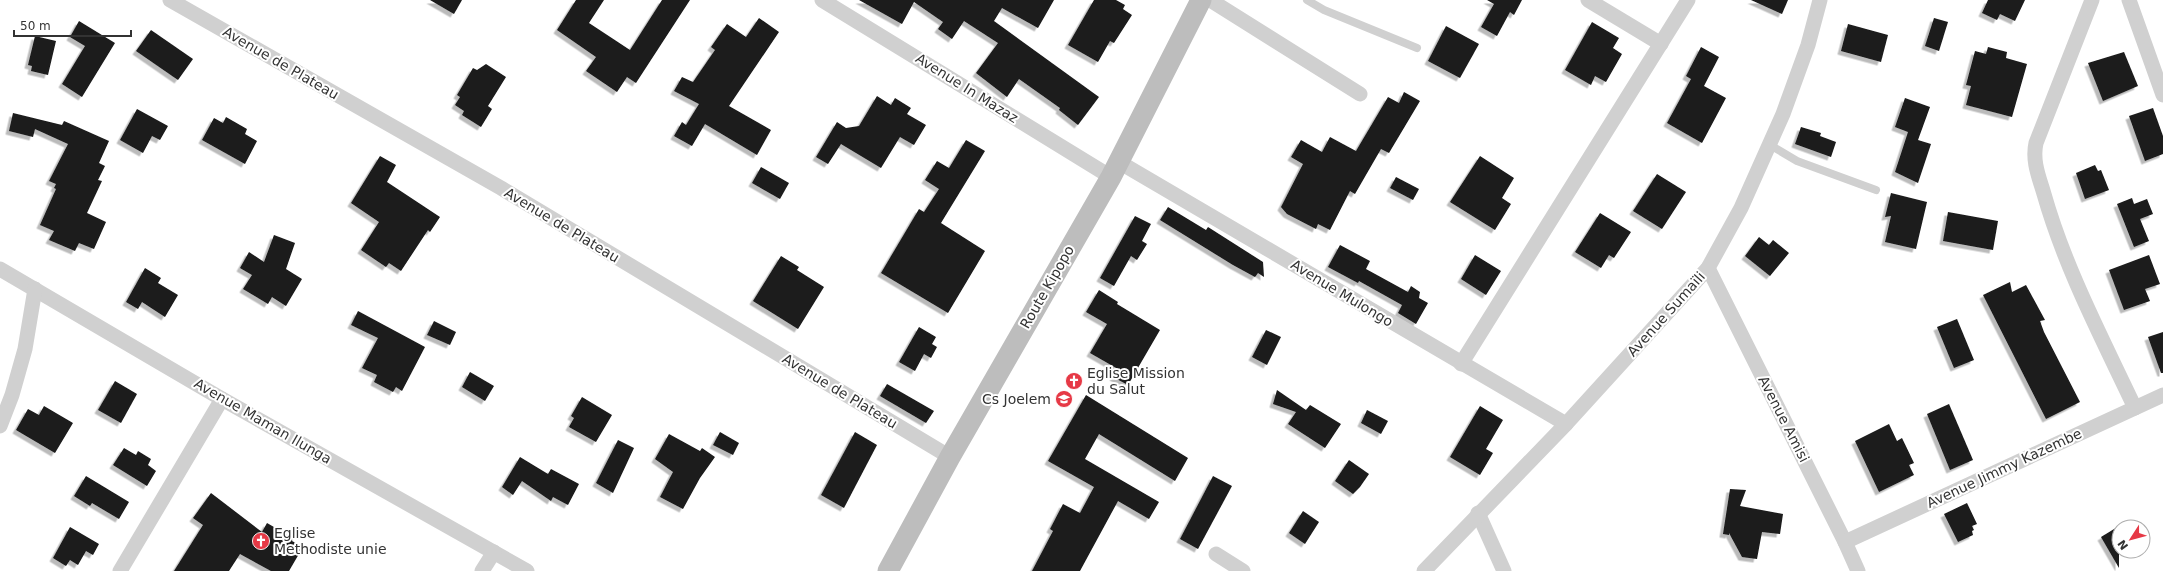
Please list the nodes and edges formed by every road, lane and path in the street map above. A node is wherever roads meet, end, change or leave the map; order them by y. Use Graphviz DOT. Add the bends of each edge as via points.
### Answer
graph roads {
  1 [pos="170,0"];
  2 [pos="1201,0"];
  3 [pos="1210,0"];
  4 [pos="1307,0"];
  5 [pos="1588,0"];
  6 [pos="1688,0"];
  7 [pos="1820,0"];
  8 [pos="2092,0"];
  9 [pos="2129,0"];
  10 [pos="829,2"];
  11 [pos="1662,44"];
  12 [pos="1417,48"];
  13 [pos="1360,94"];
  14 [pos="2163,95"];
  15 [pos="1770,145"];
  16 [pos="1115,169"];
  17 [pos="1876,190"];
  18 [pos="1708,268"];
  19 [pos="0,269"];
  20 [pos="35,289"];
  21 [pos="1461,364"];
  22 [pos="2163,395"];
  23 [pos="222,399"];
  24 [pos="2135,408"];
  25 [pos="1566,424"];
  26 [pos="0,426"];
  27 [pos="950,457"];
  28 [pos="1478,513"];
  29 [pos="1845,542"];
  30 [pos="494,552"];
  31 [pos="1216,554"];
  32 [pos="120,571"];
  33 [pos="482,571"];
  34 [pos="527,571"];
  35 [pos="888,571"];
  36 [pos="1243,571"];
  37 [pos="1424,571"];
  38 [pos="1504,571"];
  39 [pos="1858,571"];
  1 -- 27 [label="street, Avenue de Plateau" via="501,188"];
  2 -- 16 [label="main road, Route Kipopo"];
  3 -- 13 [label="street"];
  4 -- 12 [label="lane" via="1324,10"];
  5 -- 11 [label="street"];
  6 -- 11 [label="street"];
  7 -- 15 [label="street, Avenue Sumaïli" via="1808,45"];
  8 -- 24 [label="street" via="2036,143 2034,162 2053,226"];
  9 -- 14 [label="street"];
  10 -- 16 [label="street, Avenue In Mazaz"];
  11 -- 21 [label="street"];
  15 -- 17 [label="lane" via="1797,161"];
  15 -- 18 [label="street, Avenue Sumaïli" via="1741,208"];
  16 -- 21 [label="street, Avenue Mulongo"];
  16 -- 27 [label="main road, Route Kipopo"];
  18 -- 25 [label="street, Avenue Sumaïli"];
  18 -- 29 [label="street, Avenue Amisi"];
  19 -- 20 [label="street, Avenue Maman Ilunga"];
  20 -- 23 [label="street, Avenue Maman Ilunga"];
  20 -- 26 [label="street" via="25,349 12,396"];
  21 -- 25 [label="street, Avenue Mulongo"];
  22 -- 24 [label="street, Avenue Jimmy Kazembe"];
  23 -- 30 [label="street, Avenue Maman Ilunga"];
  23 -- 32 [label="street"];
  24 -- 29 [label="street, Avenue Jimmy Kazembe"];
  25 -- 28 [label="street, Avenue Sumaïli"];
  27 -- 35 [label="main road, Route Kipopo"];
  28 -- 37 [label="street, Avenue Sumaïli"];
  28 -- 38 [label="street"];
  29 -- 39 [label="street, Avenue Amisi"];
  30 -- 33 [label="street"];
  30 -- 34 [label="street, Avenue Maman Ilunga"];
  31 -- 36 [label="street"];
}
